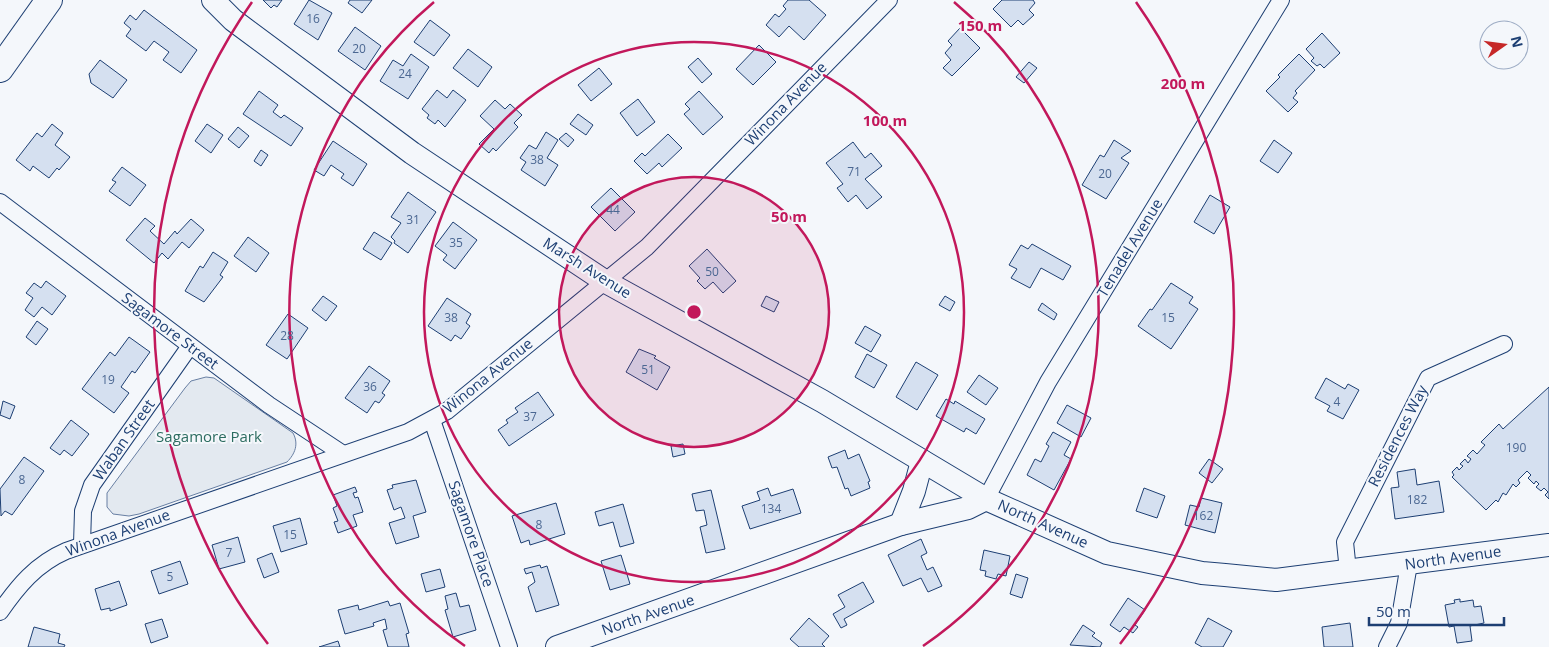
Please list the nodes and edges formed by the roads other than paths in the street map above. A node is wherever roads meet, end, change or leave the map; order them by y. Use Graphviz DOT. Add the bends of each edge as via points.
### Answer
graph roads {
  1 [pos="49,0"];
  2 [pos="213,0"];
  3 [pos="889,0"];
  4 [pos="1281,0"];
  5 [pos="0,70"];
  6 [pos="0,202"];
  7 [pos="606,282"];
  8 [pos="1504,344"];
  9 [pos="190,346"];
  10 [pos="432,420"];
  11 [pos="343,454"];
  12 [pos="922,461"];
  13 [pos="986,499"];
  14 [pos="901,524"];
  15 [pos="82,544"];
  16 [pos="1549,546"];
  17 [pos="1409,564"];
  18 [pos="1348,572"];
  19 [pos="0,612"];
  20 [pos="509,647"];
  21 [pos="557,647"];
  22 [pos="1387,647"];
  1 -- 5 [label="main road"];
  2 -- 7 [label="main road, Marsh Avenue" via="233,20 412,153"];
  3 -- 7 [label="street, Winona Avenue" via="647,247"];
  4 -- 13 [label="street, Tenadel Avenue" via="1048,382"];
  6 -- 9 [label="street, Sagamore Street"];
  7 -- 10 [label="street, Winona Avenue"];
  7 -- 12 [label="main road, Marsh Avenue" via="822,401"];
  8 -- 18 [label="street, Residences Way" via="1428,378 1345,542"];
  9 -- 11 [label="street, Sagamore Street" via="269,405"];
  9 -- 15 [label="street, Waban Street" via="92,485 84,511"];
  10 -- 11 [label="street, Winona Avenue" via="408,432"];
  10 -- 20 [label="street, Sagamore Place"];
  11 -- 15 [label="street, Winona Avenue"];
  12 -- 13 [label="main road, Marsh Avenue"];
  12 -- 14 [label="main road"];
  13 -- 14 [label="main road, North Avenue" via="968,508"];
  13 -- 18 [label="main road, North Avenue" via="1107,553 1202,573 1276,580"];
  14 -- 21 [label="main road, North Avenue"];
  15 -- 19 [label="street, Winona Avenue" via="53,556 36,569"];
  16 -- 17 [label="main road, North Avenue"];
  17 -- 18 [label="main road, North Avenue"];
  17 -- 22 [label="street" via="1399,623"];
}
